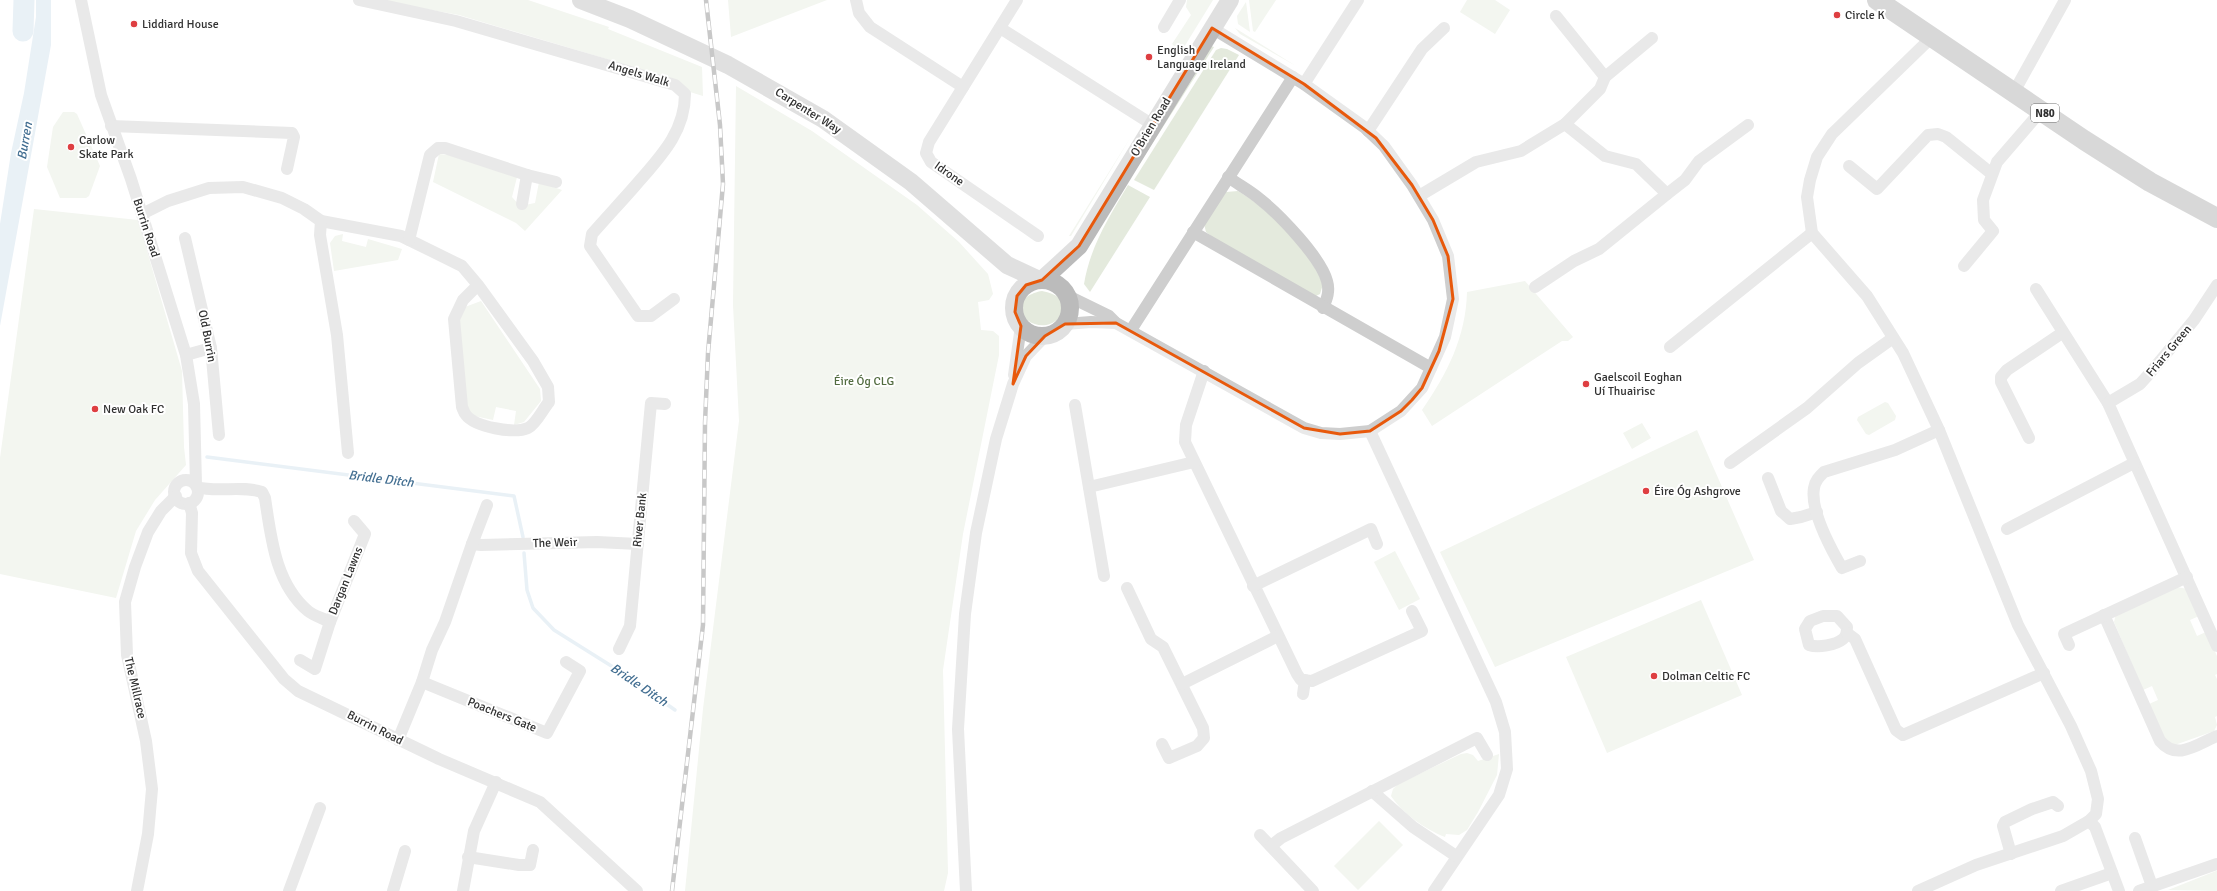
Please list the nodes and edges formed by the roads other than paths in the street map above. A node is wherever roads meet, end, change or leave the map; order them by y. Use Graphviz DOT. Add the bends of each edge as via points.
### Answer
graph roads {
  1 [pos="81,0"];
  2 [pos="359,0"];
  3 [pos="581,0"];
  4 [pos="856,0"];
  5 [pos="1017,0"];
  6 [pos="1180,0"];
  7 [pos="1230,0"];
  8 [pos="1358,0"];
  9 [pos="1877,0"];
  10 [pos="2065,0"];
  11 [pos="1556,16"];
  12 [pos="1164,27"];
  13 [pos="1000,28"];
  14 [pos="1212,28"];
  15 [pos="1444,28"];
  16 [pos="1652,38"];
  17 [pos="1931,38"];
  18 [pos="1293,77"];
  19 [pos="1605,77"];
  20 [pos="1304,84"];
  21 [pos="963,87"];
  22 [pos="2014,92"];
  23 [pos="2041,111"];
  24 [pos="1565,124"];
  25 [pos="1153,125"];
  26 [pos="1748,125"];
  27 [pos="111,126"];
  28 [pos="1368,131"];
  29 [pos="1849,166"];
  30 [pos="288,169"];
  31 [pos="1992,174"];
  32 [pos="527,175"];
  33 [pos="1228,178"];
  34 [pos="556,182"];
  35 [pos="1667,194"];
  36 [pos="1419,196"];
  37 [pos="522,204"];
  38 [pos="142,214"];
  39 [pos="2217,218"];
  40 [pos="321,221"];
  41 [pos="1193,232"];
  42 [pos="1812,233"];
  43 [pos="1038,236"];
  44 [pos="186,238"];
  45 [pos="409,240"];
  46 [pos="1072,254"];
  47 [pos="1008,265"];
  48 [pos="1964,266"];
  49 [pos="1040,280"];
  50 [pos="478,285"];
  51 [pos="2217,285"];
  52 [pos="1535,287"];
  53 [pos="2036,289"];
  54 [pos="1067,295"];
  55 [pos="674,299"];
  56 [pos="1015,302"];
  57 [pos="1323,308"];
  58 [pos="1116,323"];
  59 [pos="1065,324"];
  60 [pos="1021,326"];
  61 [pos="1131,330"];
  62 [pos="2062,333"];
  63 [pos="1045,336"];
  64 [pos="1893,338"];
  65 [pos="1670,347"];
  66 [pos="211,348"];
  67 [pos="186,355"];
  68 [pos="1431,368"];
  69 [pos="1204,371"];
  70 [pos="1013,384"];
  71 [pos="2108,403"];
  72 [pos="665,404"];
  73 [pos="1075,406"];
  74 [pos="1939,430"];
  75 [pos="1370,431"];
  76 [pos="219,435"];
  77 [pos="2029,438"];
  78 [pos="348,453"];
  79 [pos="195,459"];
  80 [pos="1194,462"];
  81 [pos="1730,463"];
  82 [pos="2134,463"];
  83 [pos="1768,478"];
  84 [pos="183,480"];
  85 [pos="1089,487"];
  86 [pos="199,489"];
  87 [pos="176,496"];
  88 [pos="189,503"];
  89 [pos="488,505"];
  90 [pos="1817,512"];
  91 [pos="354,521"];
  92 [pos="2007,529"];
  93 [pos="472,544"];
  94 [pos="638,544"];
  95 [pos="1377,544"];
  96 [pos="1860,561"];
  97 [pos="1104,576"];
  98 [pos="2187,577"];
  99 [pos="1253,586"];
  100 [pos="1127,588"];
  101 [pos="1412,610"];
  102 [pos="2104,615"];
  103 [pos="330,622"];
  104 [pos="1847,634"];
  105 [pos="1278,636"];
  106 [pos="2069,645"];
  107 [pos="2217,646"];
  108 [pos="619,649"];
  109 [pos="300,660"];
  110 [pos="566,662"];
  111 [pos="2044,673"];
  112 [pos="1305,680"];
  113 [pos="422,682"];
  114 [pos="1182,684"];
  115 [pos="1303,694"];
  116 [pos="2217,736"];
  117 [pos="398,740"];
  118 [pos="1162,744"];
  119 [pos="1487,755"];
  120 [pos="496,782"];
  121 [pos="1372,791"];
  122 [pos="2058,806"];
  123 [pos="320,808"];
  124 [pos="2089,821"];
  125 [pos="1260,835"];
  126 [pos="2135,838"];
  127 [pos="1271,846"];
  128 [pos="533,850"];
  129 [pos="405,851"];
  130 [pos="2011,854"];
  131 [pos="1456,856"];
  132 [pos="468,857"];
  133 [pos="2217,864"];
  134 [pos="2112,873"];
  135 [pos="2152,886"];
  136 [pos="137,891"];
  137 [pos="289,891"];
  138 [pos="393,891"];
  139 [pos="463,891"];
  140 [pos="637,891"];
  141 [pos="966,891"];
  142 [pos="1313,891"];
  143 [pos="1434,891"];
  144 [pos="1918,891"];
  145 [pos="2061,891"];
  146 [pos="2118,891"];
  147 [pos="2138,891"];
  1 -- 27 [label="street, Burrin Road" via="99,87"];
  2 -- 55 [label="street, Angels Walk" via="456,21 531,41 675,85 685,94 685,108 667,150 592,234 590,246 638,316 652,316"];
  3 -- 47 [label="street, Carpenter Way" via="630,19 728,65 823,119 911,182"];
  4 -- 21 [label="street" via="859,13 870,27"];
  5 -- 13 [label="street, Idrone"];
  6 -- 12 [label="street"];
  7 -- 14 [label="street, O'Brien Road"];
  8 -- 20 [label="street"];
  9 -- 17 [label="main road, N80"];
  10 -- 22 [label="street"];
  11 -- 19 [label="street"];
  13 -- 21 [label="street, Idrone"];
  13 -- 25 [label="street"];
  14 -- 18 [label="street"];
  14 -- 25 [label="street, O'Brien Road"];
  15 -- 28 [label="street" via="1422,49"];
  16 -- 19 [label="street"];
  17 -- 22 [label="main road, N80"];
  17 -- 42 [label="street" via="1832,134 1817,157 1807,197"];
  18 -- 20 [label="street"];
  18 -- 33 [label="street"];
  19 -- 24 [label="street" via="1600,89"];
  20 -- 28 [label="street"];
  21 -- 43 [label="street, Idrone" via="929,142 926,153 931,162"];
  22 -- 23 [label="main road, N80"];
  23 -- 31 [label="street" via="1997,162"];
  23 -- 39 [label="main road, N80" via="2150,182"];
  24 -- 35 [label="street" via="1604,156 1636,164"];
  24 -- 36 [label="street" via="1521,150 1476,162"];
  25 -- 46 [label="street, O'Brien Road"];
  26 -- 35 [label="street" via="1699,161 1686,180"];
  27 -- 30 [label="street" via="292,133 294,137"];
  27 -- 38 [label="street, Burrin Road"];
  28 -- 36 [label="street" via="1384,146"];
  29 -- 31 [label="street" via="1877,189 1928,136 1938,134 1946,137"];
  31 -- 48 [label="street" via="1983,200 1984,220 1992,231"];
  32 -- 34 [label="street"];
  32 -- 37 [label="street"];
  32 -- 45 [label="street" via="445,148 438,148 430,155"];
  33 -- 41 [label="street"];
  33 -- 57 [label="street" via="1266,204 1286,223 1313,258 1327,280 1328,298"];
  35 -- 52 [label="street" via="1599,249 1574,261"];
  36 -- 68 [label="street" via="1433,220 1448,256 1453,299 1445,337"];
  38 -- 40 [label="street" via="175,199 209,188 243,187 282,198"];
  38 -- 67 [label="street, Burrin Road"];
  40 -- 45 [label="street" via="401,236"];
  40 -- 78 [label="street" via="320,234 336,335"];
  41 -- 57 [label="street"];
  41 -- 61 [label="street"];
  42 -- 64 [label="street" via="1867,296"];
  42 -- 65 [label="street"];
  44 -- 66 [label="street, Old Burrin"];
  45 -- 50 [label="street" via="462,266"];
  46 -- 49 [label="street, O'Brien Road"];
  46 -- 54 [label="street, O'Brien Road"];
  47 -- 49 [label="street, Carpenter Way"];
  47 -- 56 [label="street"];
  49 -- 54 [label="street" via="1056,284"];
  49 -- 56 [label="street" via="1026,285"];
  50 -- 50 [label="street" via="533,361 548,387 549,402 529,427 516,431 494,428 466,416 462,407 454,319 463,300"];
  51 -- 71 [label="street, Friars Green" via="2194,320 2140,384"];
  53 -- 62 [label="street"];
  54 -- 58 [label="street" via="1109,316"];
  54 -- 59 [label="street" via="1070,311"];
  56 -- 60 [label="street" via="1015,312"];
  57 -- 68 [label="street"];
  58 -- 59 [label="street"];
  58 -- 61 [label="street"];
  59 -- 63 [label="street" via="1056,332"];
  60 -- 63 [label="street" via="1032,334"];
  60 -- 70 [label="street"];
  61 -- 69 [label="street"];
  62 -- 71 [label="street"];
  62 -- 77 [label="street" via="2007,370 2001,377 2001,382"];
  63 -- 70 [label="street" via="1026,356"];
  64 -- 74 [label="street" via="1903,353"];
  64 -- 81 [label="street" via="1858,363 1807,408"];
  66 -- 67 [label="street"];
  66 -- 76 [label="street, Old Burrin"];
  67 -- 79 [label="street, Burrin Road" via="194,404"];
  68 -- 75 [label="street" via="1422,388 1401,411"];
  69 -- 75 [label="street" via="1304,428 1321,433 1340,434"];
  69 -- 80 [label="street" via="1186,425 1185,442"];
  70 -- 141 [label="street" via="996,439 981,504 966,614 958,729"];
  71 -- 82 [label="street"];
  72 -- 94 [label="street, River Bank" via="651,403"];
  73 -- 85 [label="street"];
  74 -- 90 [label="street" via="1895,450 1824,472 1817,479 1814,488 1814,505"];
  74 -- 111 [label="street" via="2018,625"];
  75 -- 131 [label="street" via="1496,702 1505,732 1507,769 1499,795"];
  79 -- 84 [label="street"];
  79 -- 86 [label="street, Burrin Road"];
  80 -- 85 [label="street"];
  80 -- 99 [label="street"];
  82 -- 92 [label="street"];
  82 -- 98 [label="street"];
  83 -- 90 [label="street" via="1781,511 1790,519"];
  84 -- 86 [label="street" via="188,480"];
  84 -- 87 [label="street" via="176,486"];
  85 -- 97 [label="street"];
  86 -- 88 [label="street" via="193,501"];
  86 -- 103 [label="street, Dargan Lawns" via="262,492 280,572 293,595 309,612"];
  87 -- 88 [label="street" via="180,502"];
  87 -- 136 [label="street, The Millrace" via="161,511 148,532 125,602 127,655 146,741 152,789 147,841"];
  88 -- 117 [label="street, Burrin Road" via="192,513 191,553 198,570 284,679 298,691"];
  89 -- 93 [label="street"];
  90 -- 96 [label="street" via="1842,568"];
  91 -- 103 [label="street, Dargan Lawns" via="365,534"];
  93 -- 94 [label="street, The Weir"];
  93 -- 113 [label="street" via="446,622 432,650"];
  94 -- 108 [label="street, River Bank" via="630,626"];
  95 -- 99 [label="street" via="1370,530"];
  98 -- 102 [label="street"];
  98 -- 107 [label="street"];
  99 -- 105 [label="street"];
  100 -- 114 [label="street" via="1152,639 1163,647"];
  101 -- 112 [label="street" via="1422,631 1312,681"];
  102 -- 106 [label="street" via="2064,634"];
  102 -- 116 [label="street" via="2165,748 2174,752 2185,750"];
  103 -- 109 [label="street, Dargan Lawns" via="315,669"];
  104 -- 111 [label="street" via="1854,639 1896,730 1902,735"];
  105 -- 112 [label="street" via="1296,674 1301,680"];
  105 -- 114 [label="street"];
  110 -- 113 [label="street, Poachers Gate" via="580,671 547,733"];
  111 -- 124 [label="street" via="2091,771 2098,799 2096,814"];
  112 -- 115 [label="street"];
  113 -- 117 [label="street"];
  114 -- 118 [label="street" via="1203,728 1204,738 1197,746 1169,758"];
  117 -- 120 [label="street, Burrin Road"];
  119 -- 121 [label="street" via="1477,738"];
  120 -- 132 [label="street" via="474,831"];
  120 -- 140 [label="street, Burrin Road" via="540,802"];
  121 -- 127 [label="street" via="1281,838"];
  121 -- 131 [label="street" via="1413,827"];
  122 -- 130 [label="street" via="2053,802 2005,822 2003,826"];
  123 -- 137 [label="street"];
  124 -- 130 [label="street" via="2063,836"];
  124 -- 134 [label="street" via="2095,827"];
  125 -- 127 [label="street"];
  126 -- 135 [label="street"];
  127 -- 142 [label="street"];
  128 -- 132 [label="street" via="530,865 519,866"];
  129 -- 138 [label="street"];
  130 -- 144 [label="street" via="1976,865"];
  131 -- 143 [label="street"];
  132 -- 139 [label="street"];
  133 -- 135 [label="street"];
  134 -- 145 [label="street"];
  134 -- 146 [label="street"];
  135 -- 147 [label="street"];
}
